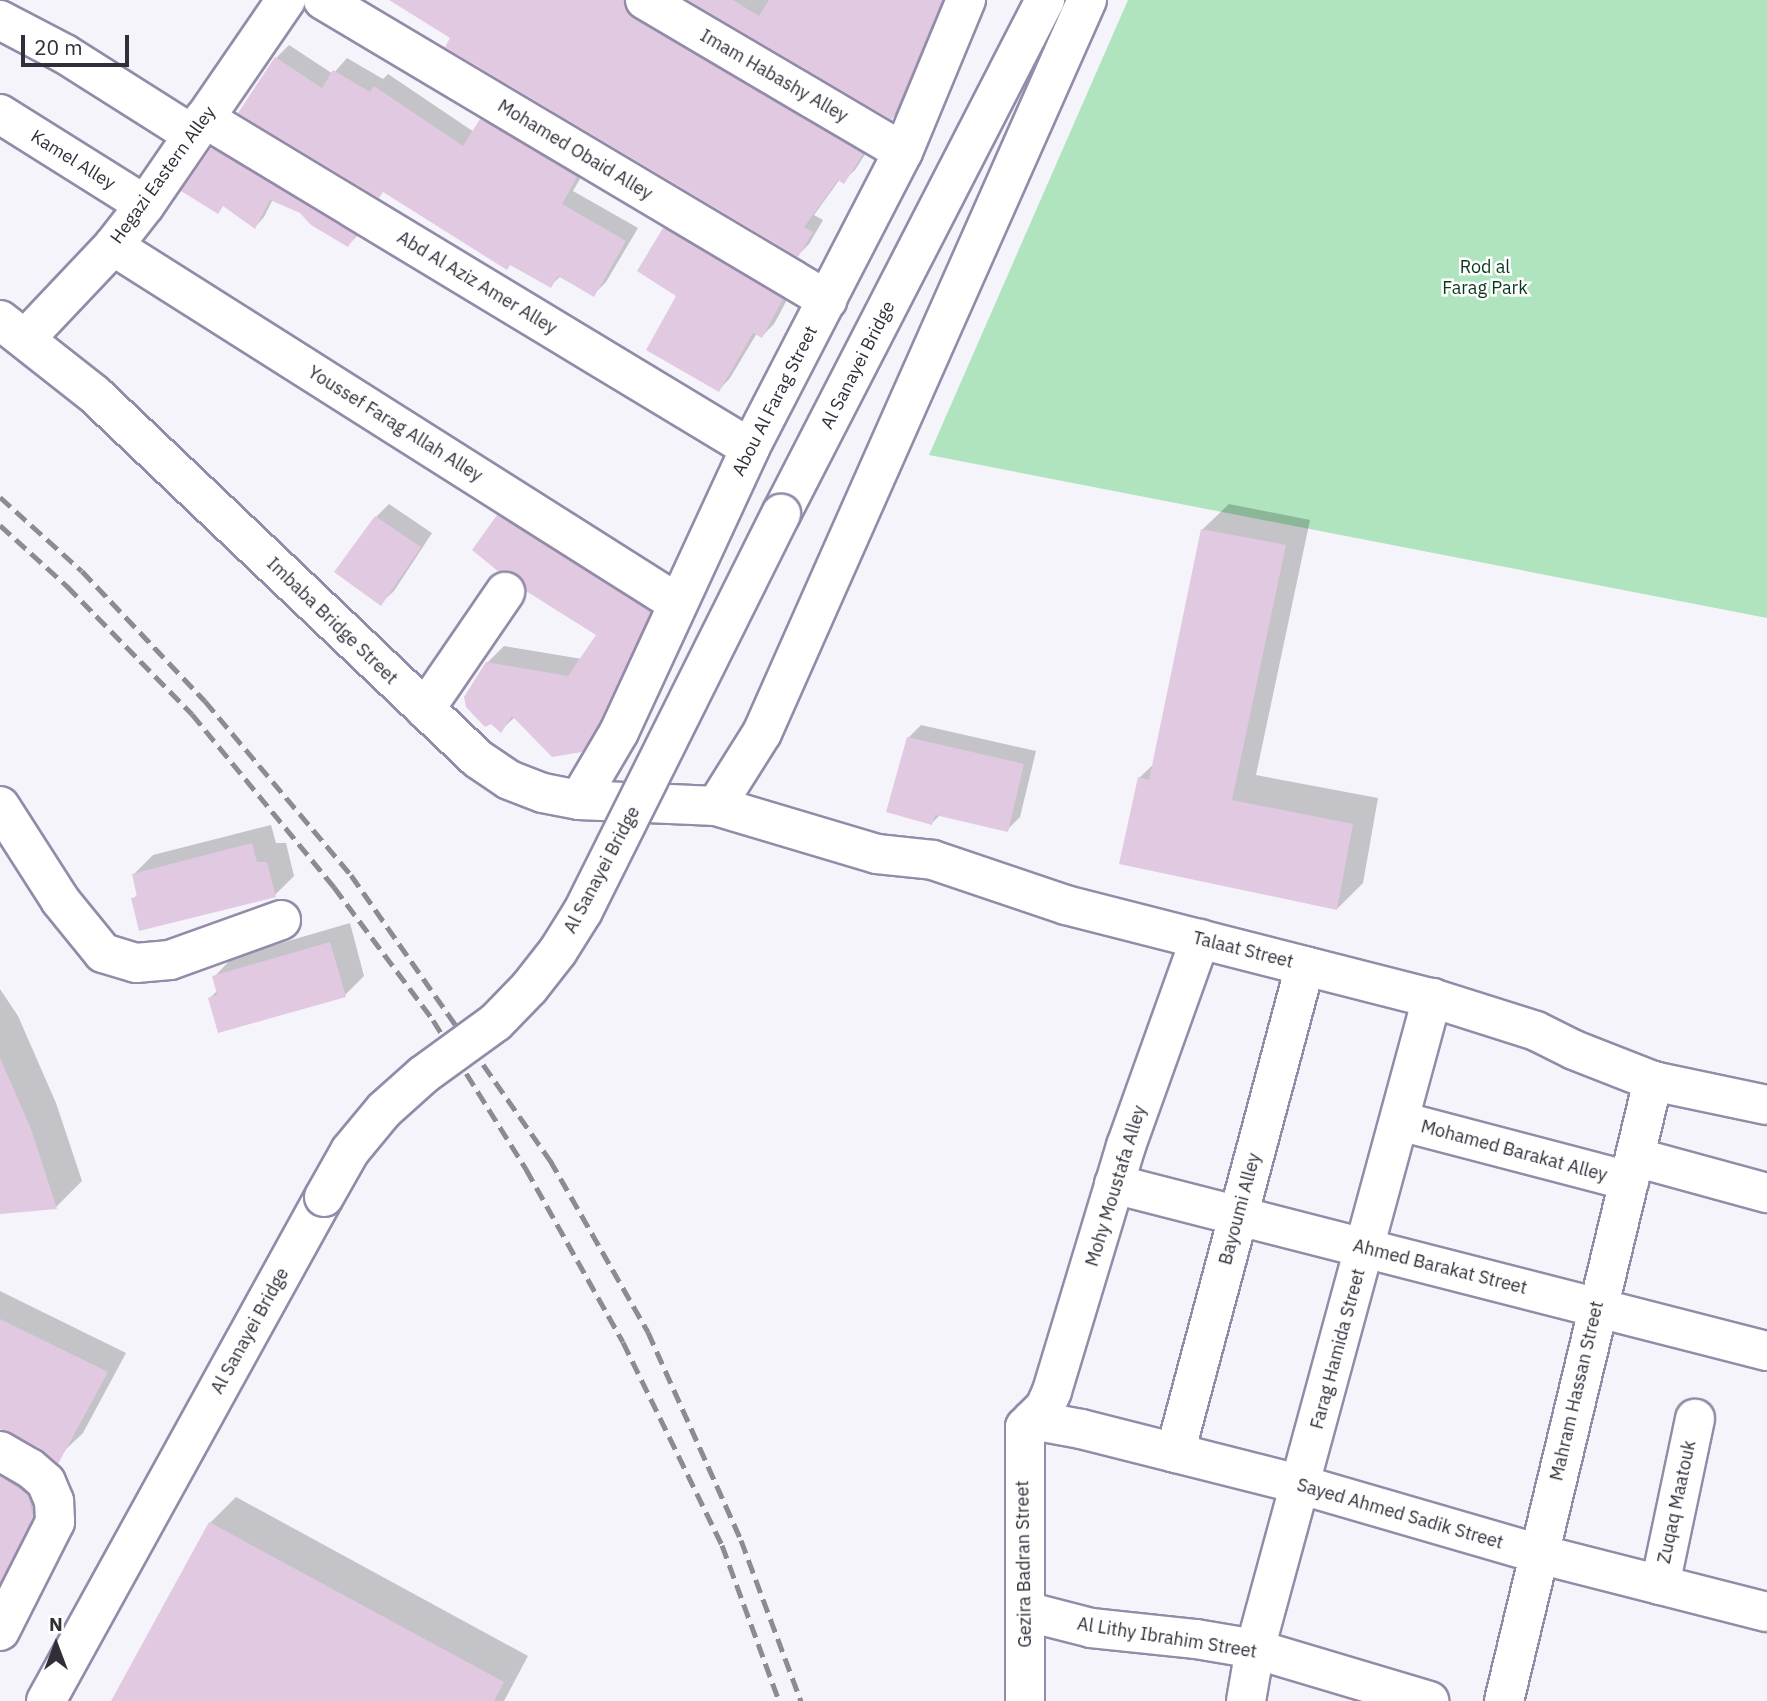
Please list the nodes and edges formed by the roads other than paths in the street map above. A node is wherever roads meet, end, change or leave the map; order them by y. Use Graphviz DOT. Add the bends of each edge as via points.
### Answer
graph roads {
  1 [pos="323,0"];
  2 [pos="645,0"];
  3 [pos="1087,0"];
  4 [pos="964,1"];
  5 [pos="275,3"];
  6 [pos="1043,4"];
  7 [pos="0,20"];
  8 [pos="0,114"];
  9 [pos="198,127"];
  10 [pos="903,152"];
  11 [pos="145,205"];
  12 [pos="113,246"];
  13 [pos="827,300"];
  14 [pos="13,329"];
  15 [pos="750,448"];
  16 [pos="505,592"];
  17 [pos="677,603"];
  18 [pos="425,709"];
  19 [pos="579,800"];
  20 [pos="0,806"];
  21 [pos="716,806"];
  22 [pos="281,920"];
  23 [pos="1200,939"];
  24 [pos="1305,966"];
  25 [pos="1432,998"];
  26 [pos="1653,1081"];
  27 [pos="1767,1105"];
  28 [pos="1400,1121"];
  29 [pos="1632,1169"];
  30 [pos="1114,1184"];
  31 [pos="1767,1193"];
  32 [pos="1238,1216"];
  33 [pos="1365,1248"];
  34 [pos="1597,1306"];
  35 [pos="1767,1351"];
  36 [pos="1695,1419"];
  37 [pos="1028,1424"];
  38 [pos="1175,1453"];
  39 [pos="15,1460"];
  40 [pos="1302,1485"];
  41 [pos="1539,1554"];
  42 [pos="14,1569"];
  43 [pos="1660,1585"];
  44 [pos="1025,1612"];
  45 [pos="1767,1612"];
  46 [pos="0,1631"];
  47 [pos="1255,1649"];
  48 [pos="46,1701"];
  49 [pos="1025,1701"];
  50 [pos="1245,1701"];
  51 [pos="1429,1701"];
  52 [pos="1504,1701"];
  1 -- 13 [label="street, Mohamed Obaid Alley"];
  2 -- 10 [label="street, Imam Habashy Alley"];
  3 -- 21 [label="street" via="762,733"];
  4 -- 10 [label="street, Abou Al Farag Street"];
  5 -- 9 [label="street, Hegazi Eastern Alley"];
  6 -- 48 [label="street, Al Sanayei Bridge, bridge" via="594,890 558,951 529,988 496,1022 384,1110 350,1151"];
  7 -- 9 [label="street, Abd Al Aziz Amer Alley"];
  8 -- 11 [label="street, Kamel Alley"];
  9 -- 11 [label="street, Hegazi Eastern Alley"];
  9 -- 15 [label="street, Abd Al Aziz Amer Alley"];
  10 -- 13 [label="street, Abou Al Farag Street"];
  11 -- 12 [label="street, Hegazi Eastern Alley"];
  12 -- 14 [label="street, Hegazi Eastern Alley"];
  12 -- 17 [label="street, Youssef Farag Allah Alley"];
  13 -- 15 [label="street, Abou Al Farag Street"];
  14 -- 18 [label="street, Imbaba Bridge Street" via="118,417"];
  15 -- 17 [label="street, Abou Al Farag Street"];
  16 -- 18 [label="street"];
  17 -- 19 [label="street, Abou Al Farag Street" via="619,732"];
  18 -- 19 [label="street, Imbaba Bridge Street" via="478,759 509,780"];
  19 -- 21 [label="street, Imbaba Bridge Street"];
  20 -- 22 [label="street" via="60,900 103,953 136,963 170,960"];
  21 -- 23 [label="street, Talaat Street" via="877,854 933,860 1066,905"];
  23 -- 24 [label="street, Talaat Street"];
  23 -- 30 [label="street, Mohy Moustafa Alley"];
  24 -- 25 [label="street, Talaat Street"];
  24 -- 32 [label="street, Bayoumi Alley"];
  25 -- 26 [label="street, Talaat Street" via="1536,1031"];
  25 -- 28 [label="street, Farag Hamida Street"];
  26 -- 27 [label="street, Talaat Street"];
  26 -- 29 [label="street, Mahram Hassan Street"];
  28 -- 29 [label="street, Mohamed Barakat Alley"];
  28 -- 33 [label="street, Farag Hamida Street"];
  29 -- 31 [label="street, Mohamed Barakat Alley"];
  29 -- 34 [label="street, Mahram Hassan Street"];
  30 -- 32 [label="street, Ahmed Barakat Street"];
  30 -- 37 [label="street, Mohy Moustafa Alley" via="1052,1391 1045,1407"];
  32 -- 33 [label="street, Ahmed Barakat Street"];
  32 -- 38 [label="street, Bayoumi Alley"];
  33 -- 34 [label="street, Ahmed Barakat Street"];
  33 -- 40 [label="street, Farag Hamida Street"];
  34 -- 35 [label="street, Ahmed Barakat Street"];
  34 -- 41 [label="street, Mahram Hassan Street"];
  36 -- 43 [label="street, Zuqaq Maatouk"];
  37 -- 38 [label="street, Sayed Ahmed Sadik Street"];
  37 -- 44 [label="street, Gezira Badran Street"];
  38 -- 40 [label="street, Sayed Ahmed Sadik Street"];
  39 -- 42 [label="street" via="46,1482 54,1501 55,1522"];
  40 -- 41 [label="street, Sayed Ahmed Sadik Street"];
  40 -- 47 [label="street, Farag Hamida Street"];
  41 -- 43 [label="street, Sayed Ahmed Sadik Street"];
  41 -- 52 [label="street, Mahram Hassan Street"];
  42 -- 46 [label="street"];
  43 -- 45 [label="street, Sayed Ahmed Sadik Street"];
  44 -- 47 [label="street, Al Lithy Ibrahim Street" via="1091,1628"];
  44 -- 49 [label="street, Gezira Badran Street"];
  47 -- 50 [label="street, Farag Hamida Street"];
  47 -- 51 [label="street, Al Lithy Ibrahim Street"];
}
